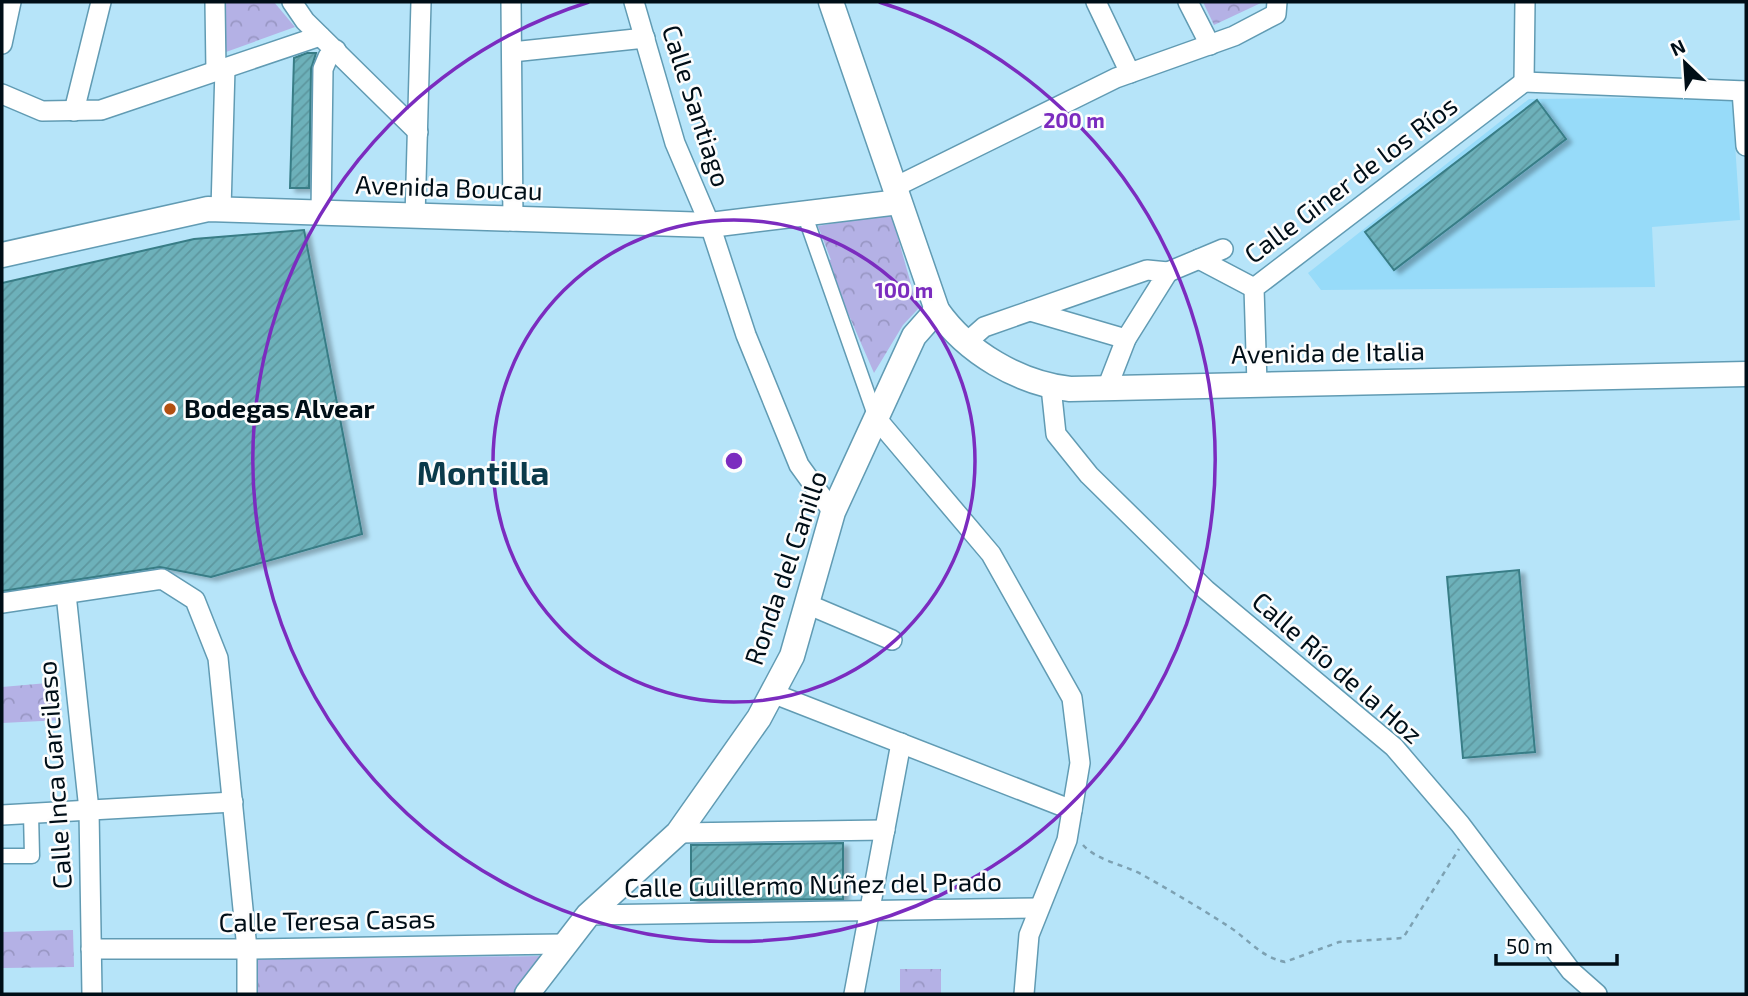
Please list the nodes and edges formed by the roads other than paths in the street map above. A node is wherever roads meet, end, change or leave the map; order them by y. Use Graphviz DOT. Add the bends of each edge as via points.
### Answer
graph roads {
  1 [pos="11,2"];
  2 [pos="101,2"];
  3 [pos="215,2"];
  4 [pos="292,2"];
  5 [pos="421,2"];
  6 [pos="511,2"];
  7 [pos="634,2"];
  8 [pos="831,2"];
  9 [pos="1096,2"];
  10 [pos="1188,2"];
  11 [pos="1525,2"];
  12 [pos="1276,8"];
  13 [pos="320,36"];
  14 [pos="645,38"];
  15 [pos="2,44"];
  16 [pos="1210,45"];
  17 [pos="337,50"];
  18 [pos="512,52"];
  19 [pos="220,70"];
  20 [pos="1130,74"];
  21 [pos="1524,82"];
  22 [pos="1744,91"];
  23 [pos="2,94"];
  24 [pos="74,111"];
  25 [pos="418,132"];
  26 [pos="1746,146"];
  27 [pos="897,195"];
  28 [pos="221,209"];
  29 [pos="321,213"];
  30 [pos="804,214"];
  31 [pos="415,217"];
  32 [pos="513,221"];
  33 [pos="710,225"];
  34 [pos="1223,249"];
  35 [pos="2,255"];
  36 [pos="1199,259"];
  37 [pos="1168,272"];
  38 [pos="1254,288"];
  39 [pos="937,310"];
  40 [pos="1030,311"];
  41 [pos="1126,339"];
  42 [pos="967,342"];
  43 [pos="1746,374"];
  44 [pos="1257,384"];
  45 [pos="1051,387"];
  46 [pos="1107,388"];
  47 [pos="876,418"];
  48 [pos="833,512"];
  49 [pos="66,593"];
  50 [pos="2,603"];
  51 [pos="807,604"];
  52 [pos="892,640"];
  53 [pos="772,693"];
  54 [pos="901,743"];
  55 [pos="233,802"];
  56 [pos="89,810"];
  57 [pos="1072,810"];
  58 [pos="31,813"];
  59 [pos="2,815"];
  60 [pos="884,830"];
  61 [pos="678,833"];
  62 [pos="2,856"];
  63 [pos="1039,908"];
  64 [pos="871,910"];
  65 [pos="588,915"];
  66 [pos="563,944"];
  67 [pos="91,949"];
  68 [pos="247,950"];
  69 [pos="92,994"];
  70 [pos="247,994"];
  71 [pos="527,994"];
  72 [pos="854,994"];
  73 [pos="1024,994"];
  74 [pos="1597,994"];
  1 -- 15 [label="street"];
  2 -- 24 [label="street"];
  3 -- 19 [label="street"];
  4 -- 13 [label="street"];
  5 -- 25 [label="street"];
  6 -- 18 [label="street"];
  7 -- 14 [label="street, Calle Santiago"];
  8 -- 27 [label="street, Avenida de Italia"];
  9 -- 20 [label="street"];
  10 -- 16 [label="street"];
  11 -- 21 [label="street"];
  12 -- 16 [label="street" via="1234,36"];
  13 -- 17 [label="street"];
  13 -- 19 [label="street"];
  14 -- 18 [label="street"];
  14 -- 33 [label="street, Calle Santiago" via="675,143"];
  16 -- 20 [label="street"];
  17 -- 25 [label="street"];
  17 -- 29 [label="street" via="323,69"];
  18 -- 32 [label="street"];
  19 -- 24 [label="street" via="101,110"];
  19 -- 28 [label="street"];
  20 -- 27 [label="street"];
  21 -- 22 [label="street"];
  21 -- 38 [label="street, Calle Giner de los Ríos"];
  22 -- 26 [label="street"];
  23 -- 24 [label="street" via="42,111"];
  25 -- 31 [label="street"];
  27 -- 30 [label="street, Avenida Boucau"];
  27 -- 39 [label="street, Avenida de Italia"];
  28 -- 29 [label="street, Avenida Boucau"];
  28 -- 35 [label="street, Avenida Boucau"];
  29 -- 31 [label="street, Avenida Boucau"];
  30 -- 33 [label="street, Avenida Boucau"];
  30 -- 47 [label="street"];
  31 -- 32 [label="street, Avenida Boucau"];
  32 -- 33 [label="street, Avenida Boucau"];
  33 -- 48 [label="street, Calle Santiago" via="746,335 799,465"];
  34 -- 36 [label="street"];
  36 -- 37 [label="street"];
  36 -- 38 [label="street"];
  37 -- 40 [label="street" via="1147,270"];
  37 -- 41 [label="street"];
  38 -- 44 [label="street, Calle Giner de los Ríos"];
  39 -- 42 [label="street, Avenida de Italia"];
  39 -- 47 [label="street, Ronda del Canillo" via="914,336"];
  40 -- 41 [label="street"];
  40 -- 42 [label="street" via="984,327"];
  41 -- 46 [label="street"];
  42 -- 45 [label="street, Avenida de Italia" via="998,365"];
  43 -- 44 [label="street, Avenida de Italia"];
  44 -- 46 [label="street, Avenida de Italia"];
  45 -- 46 [label="street, Avenida de Italia"];
  45 -- 74 [label="street, Calle Río de la Hoz" via="1056,434 1090,475 1206,590 1394,747 1468,835 1571,971"];
  47 -- 48 [label="street, Ronda del Canillo"];
  47 -- 57 [label="street" via="991,554 1072,698 1080,763"];
  48 -- 51 [label="street, Ronda del Canillo"];
  49 -- 50 [label="street"];
  49 -- 55 [label="street" via="162,579 195,600 218,658"];
  49 -- 56 [label="street, Calle Inca Garcilaso"];
  51 -- 52 [label="street"];
  51 -- 53 [label="street, Ronda del Canillo" via="792,656"];
  53 -- 54 [label="street"];
  53 -- 61 [label="street, Ronda del Canillo"];
  54 -- 57 [label="street"];
  54 -- 60 [label="street"];
  55 -- 56 [label="street"];
  55 -- 68 [label="street"];
  56 -- 58 [label="street"];
  56 -- 67 [label="street, Calle Inca Garcilaso"];
  57 -- 63 [label="street" via="1069,830"];
  58 -- 59 [label="street"];
  58 -- 62 [label="street" via="32,856"];
  60 -- 61 [label="street"];
  60 -- 64 [label="street"];
  61 -- 65 [label="street, Ronda del Canillo"];
  63 -- 64 [label="street, Calle Guillermo Núñez del Prado"];
  63 -- 73 [label="street" via="1029,935"];
  64 -- 65 [label="street, Calle Guillermo Núñez del Prado"];
  64 -- 72 [label="street"];
  65 -- 66 [label="street, Ronda del Canillo"];
  66 -- 68 [label="street, Calle Teresa Casas"];
  66 -- 71 [label="street, Ronda del Canillo"];
  67 -- 68 [label="street, Calle Teresa Casas"];
  67 -- 69 [label="street, Calle Inca Garcilaso"];
  68 -- 70 [label="street"];
}
